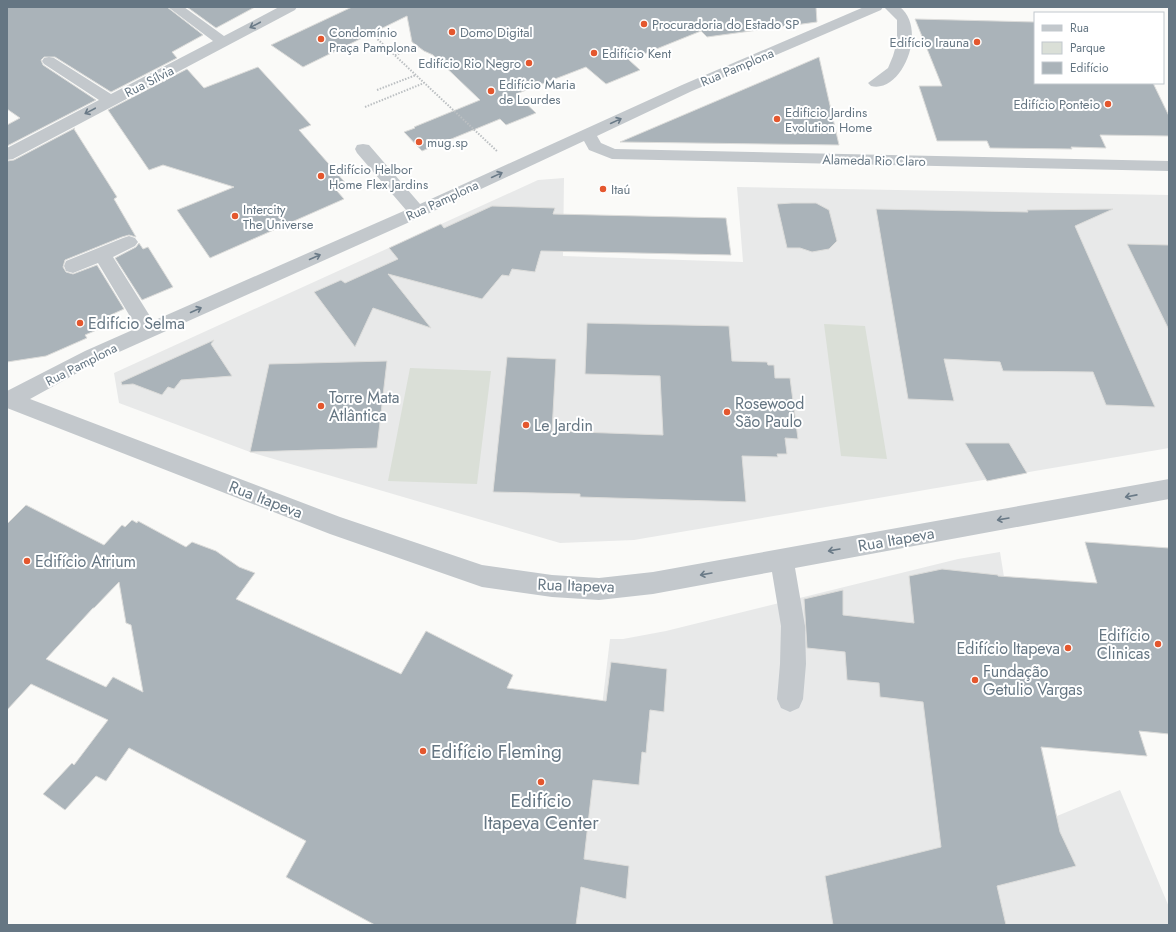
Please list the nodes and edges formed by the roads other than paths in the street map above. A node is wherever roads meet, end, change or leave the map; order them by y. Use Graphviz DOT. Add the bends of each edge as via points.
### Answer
graph roads {
  1 [pos="175,7"];
  2 [pos="290,7"];
  3 [pos="876,7"];
  4 [pos="891,7"];
  5 [pos="224,42"];
  6 [pos="49,61"];
  7 [pos="876,83"];
  8 [pos="111,101"];
  9 [pos="588,134"];
  10 [pos="362,149"];
  11 [pos="7,155"];
  12 [pos="1169,166"];
  13 [pos="416,212"];
  14 [pos="129,242"];
  15 [pos="102,254"];
  16 [pos="73,266"];
  17 [pos="149,331"];
  18 [pos="8,399"];
  19 [pos="1169,488"];
  20 [pos="782,560"];
  21 [pos="790,699"];
  1 -- 5 [label="street"];
  2 -- 5 [label="street, Rua Sílvia, one-way"];
  9 -- 3 [label="street, Rua Pamplona, one-way" via="687,88"];
  4 -- 7 [label="street" via="900,14 905,24 905,42 896,68"];
  5 -- 8 [label="street, Rua Sílvia"];
  6 -- 8 [label="street"];
  8 -- 11 [label="street, Rua Sílvia, one-way"];
  9 -- 12 [label="street, Alameda Rio Claro" via="595,146 612,154"];
  13 -- 9 [label="street, Rua Pamplona, one-way"];
  10 -- 13 [label="street"];
  17 -- 13 [label="street, Rua Pamplona, one-way"];
  14 -- 15 [label="street"];
  15 -- 16 [label="street"];
  15 -- 17 [label="street"];
  17 -- 18 [label="street, Rua Pamplona" via="92,356"];
  20 -- 18 [label="street, Rua Itapeva, one-way" via="653,583 599,589 552,586 482,576 338,527"];
  19 -- 20 [label="street, Rua Itapeva, one-way"];
  20 -- 21 [label="street" via="793,626"];
}
